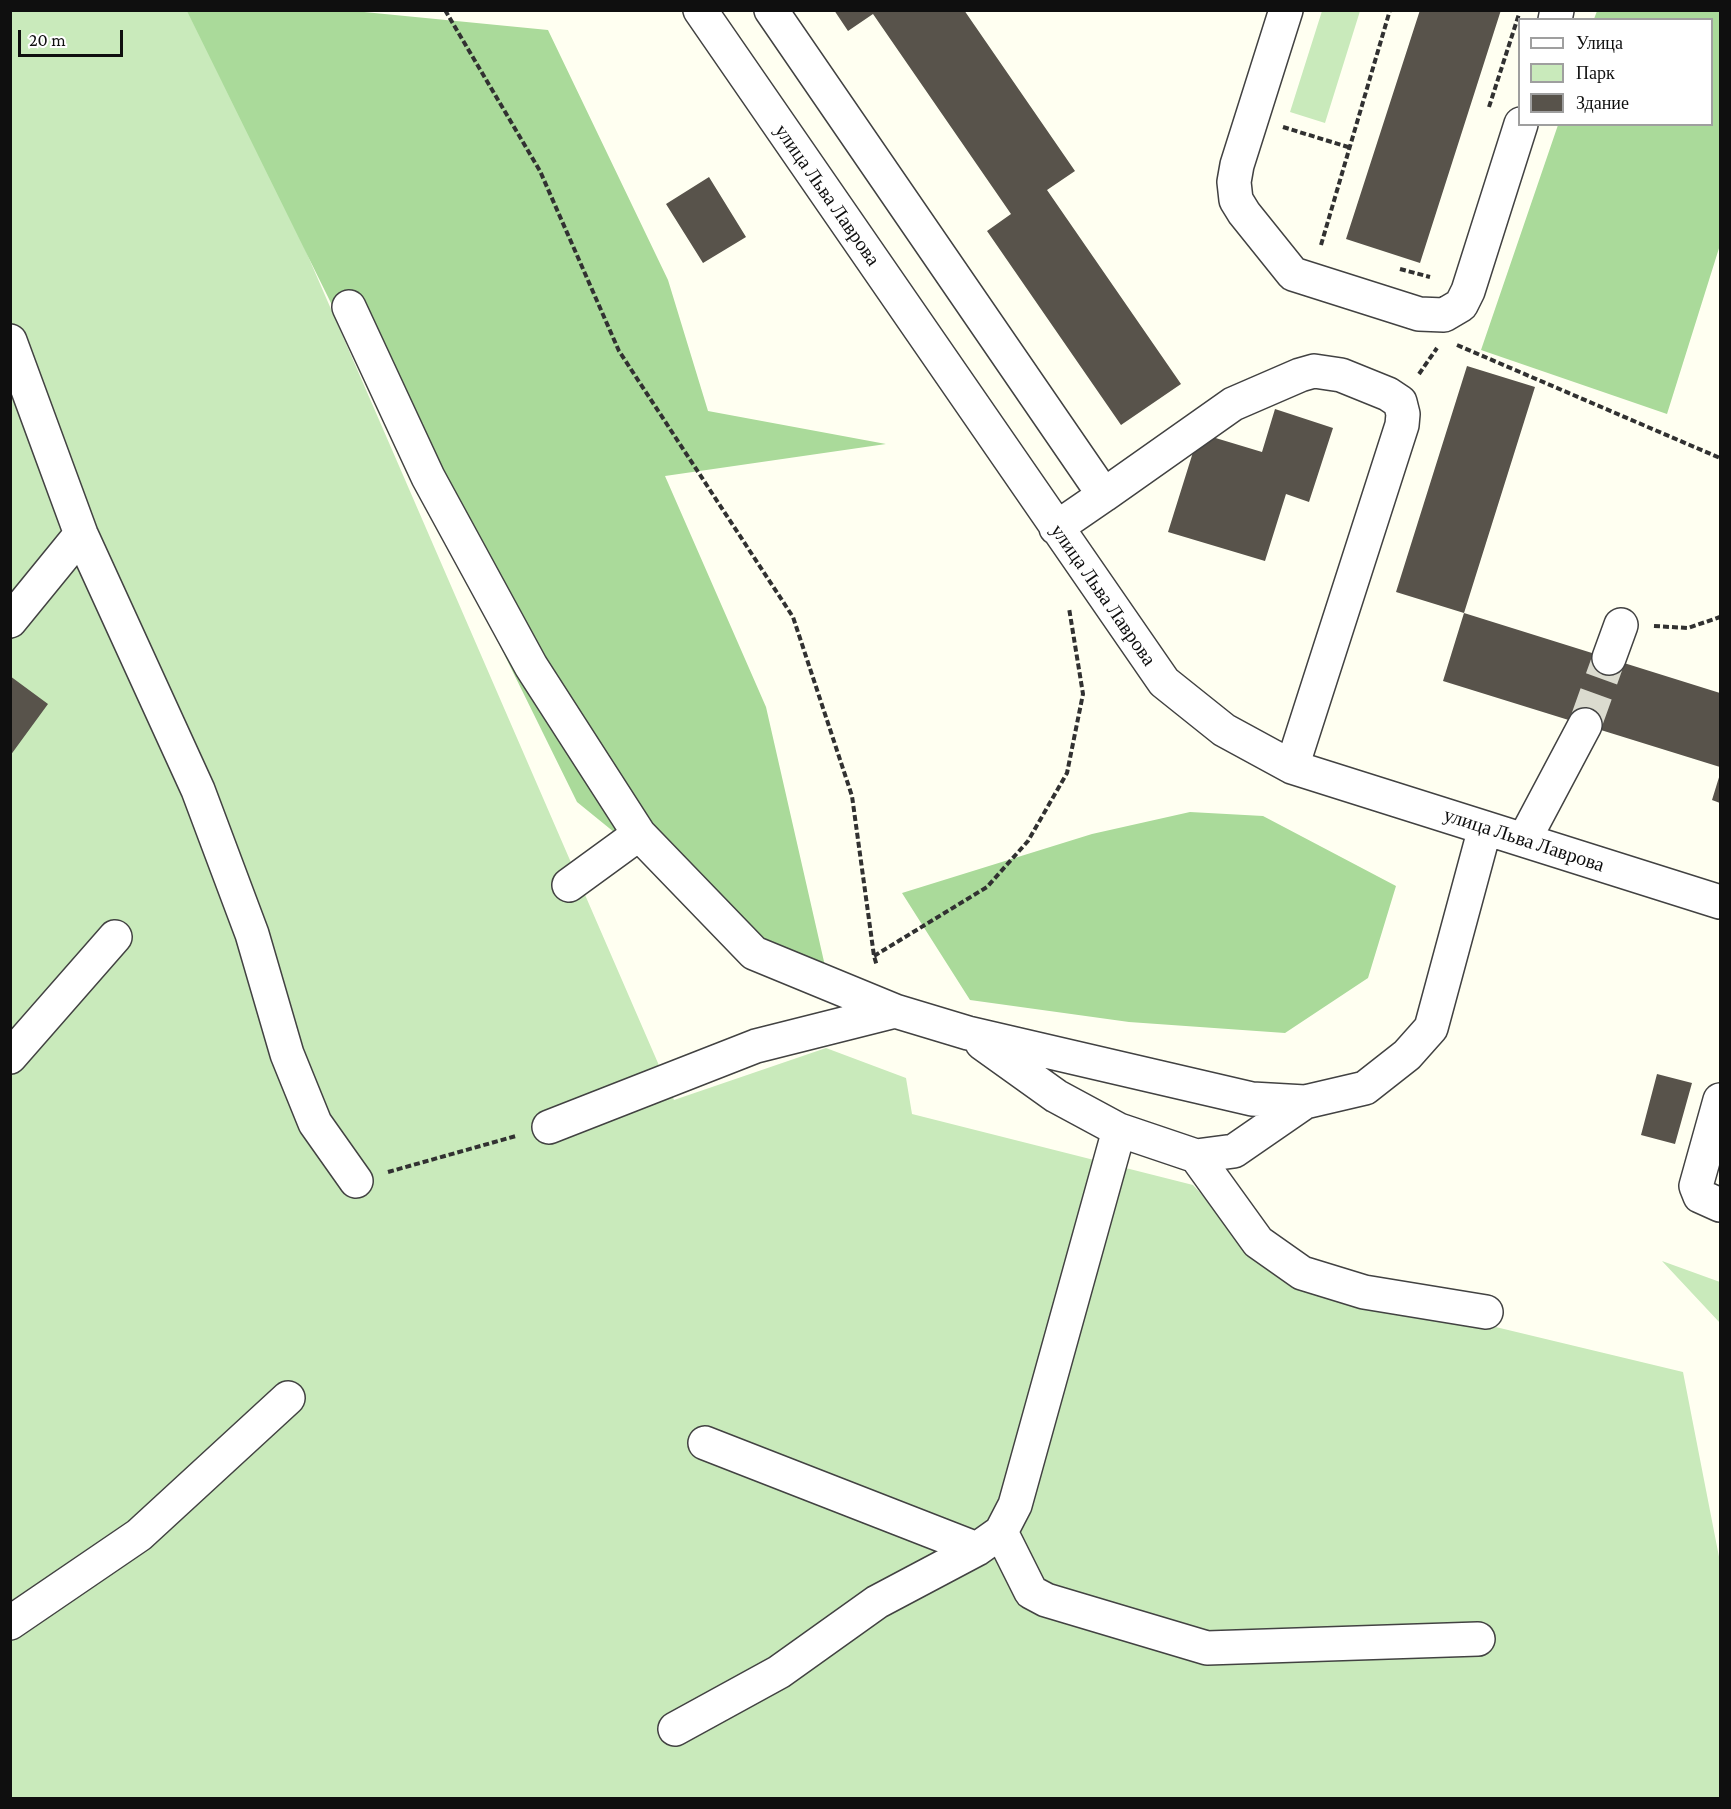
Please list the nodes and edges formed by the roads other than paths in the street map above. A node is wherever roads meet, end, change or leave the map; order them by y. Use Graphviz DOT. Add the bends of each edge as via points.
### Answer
graph roads {
  1 [pos="700,10"];
  2 [pos="771,10"];
  3 [pos="1286,10"];
  4 [pos="1520,126"];
  5 [pos="349,307"];
  6 [pos="10,341"];
  7 [pos="1104,495"];
  8 [pos="1056,528"];
  9 [pos="81,534"];
  10 [pos="10,621"];
  11 [pos="1621,625"];
  12 [pos="1609,658"];
  13 [pos="1585,725"];
  14 [pos="1292,766"];
  15 [pos="1485,828"];
  16 [pos="639,834"];
  17 [pos="1524,840"];
  18 [pos="569,885"];
  19 [pos="1720,902"];
  20 [pos="115,937"];
  21 [pos="895,1011"];
  22 [pos="968,1033"];
  23 [pos="10,1058"];
  24 [pos="1720,1100"];
  25 [pos="1305,1102"];
  26 [pos="549,1127"];
  27 [pos="1119,1130"];
  28 [pos="1196,1156"];
  29 [pos="356,1181"];
  30 [pos="1720,1205"];
  31 [pos="1486,1312"];
  32 [pos="288,1398"];
  33 [pos="705,1443"];
  34 [pos="989,1540"];
  35 [pos="10,1623"];
  36 [pos="1478,1639"];
  37 [pos="675,1729"];
  1 -- 8 [label="street, улица Льва Лаврова"];
  2 -- 7 [label="street"];
  3 -- 4 [label="street" via="1234,182 1236,200 1293,274 1445,326 1468,291"];
  5 -- 16 [label="street" via="428,477 526,656"];
  6 -- 9 [label="street"];
  7 -- 8 [label="street"];
  7 -- 14 [label="street" via="1233,404 1300,375 1314,371 1341,375 1400,402 1402,425"];
  8 -- 14 [label="street, улица Льва Лаврова" via="1164,682 1224,729"];
  9 -- 10 [label="street"];
  9 -- 29 [label="street" via="198,790 252,934 287,1054 315,1123"];
  11 -- 12 [label="street"];
  13 -- 17 [label="street"];
  14 -- 15 [label="street, улица Льва Лаврова"];
  15 -- 17 [label="street, улица Льва Лаврова"];
  15 -- 25 [label="street" via="1431,1028 1407,1055 1365,1088"];
  16 -- 18 [label="street"];
  16 -- 21 [label="street" via="754,953"];
  17 -- 19 [label="street, улица Льва Лаврова"];
  20 -- 23 [label="street"];
  21 -- 22 [label="street"];
  21 -- 26 [label="street" via="756,1046"];
  22 -- 25 [label="street" via="1252,1099"];
  22 -- 27 [label="street" via="1056,1096"];
  24 -- 30 [label="street" via="1696,1186 1700,1196"];
  25 -- 28 [label="street" via="1234,1151"];
  27 -- 28 [label="street"];
  27 -- 34 [label="street" via="1015,1505"];
  28 -- 31 [label="street" via="1258,1242 1302,1273 1364,1292"];
  32 -- 35 [label="street" via="139,1535"];
  33 -- 34 [label="street"];
  34 -- 36 [label="street" via="1031,1592 1046,1600 1207,1648"];
  34 -- 37 [label="street" via="876,1602 779,1672"];
}
